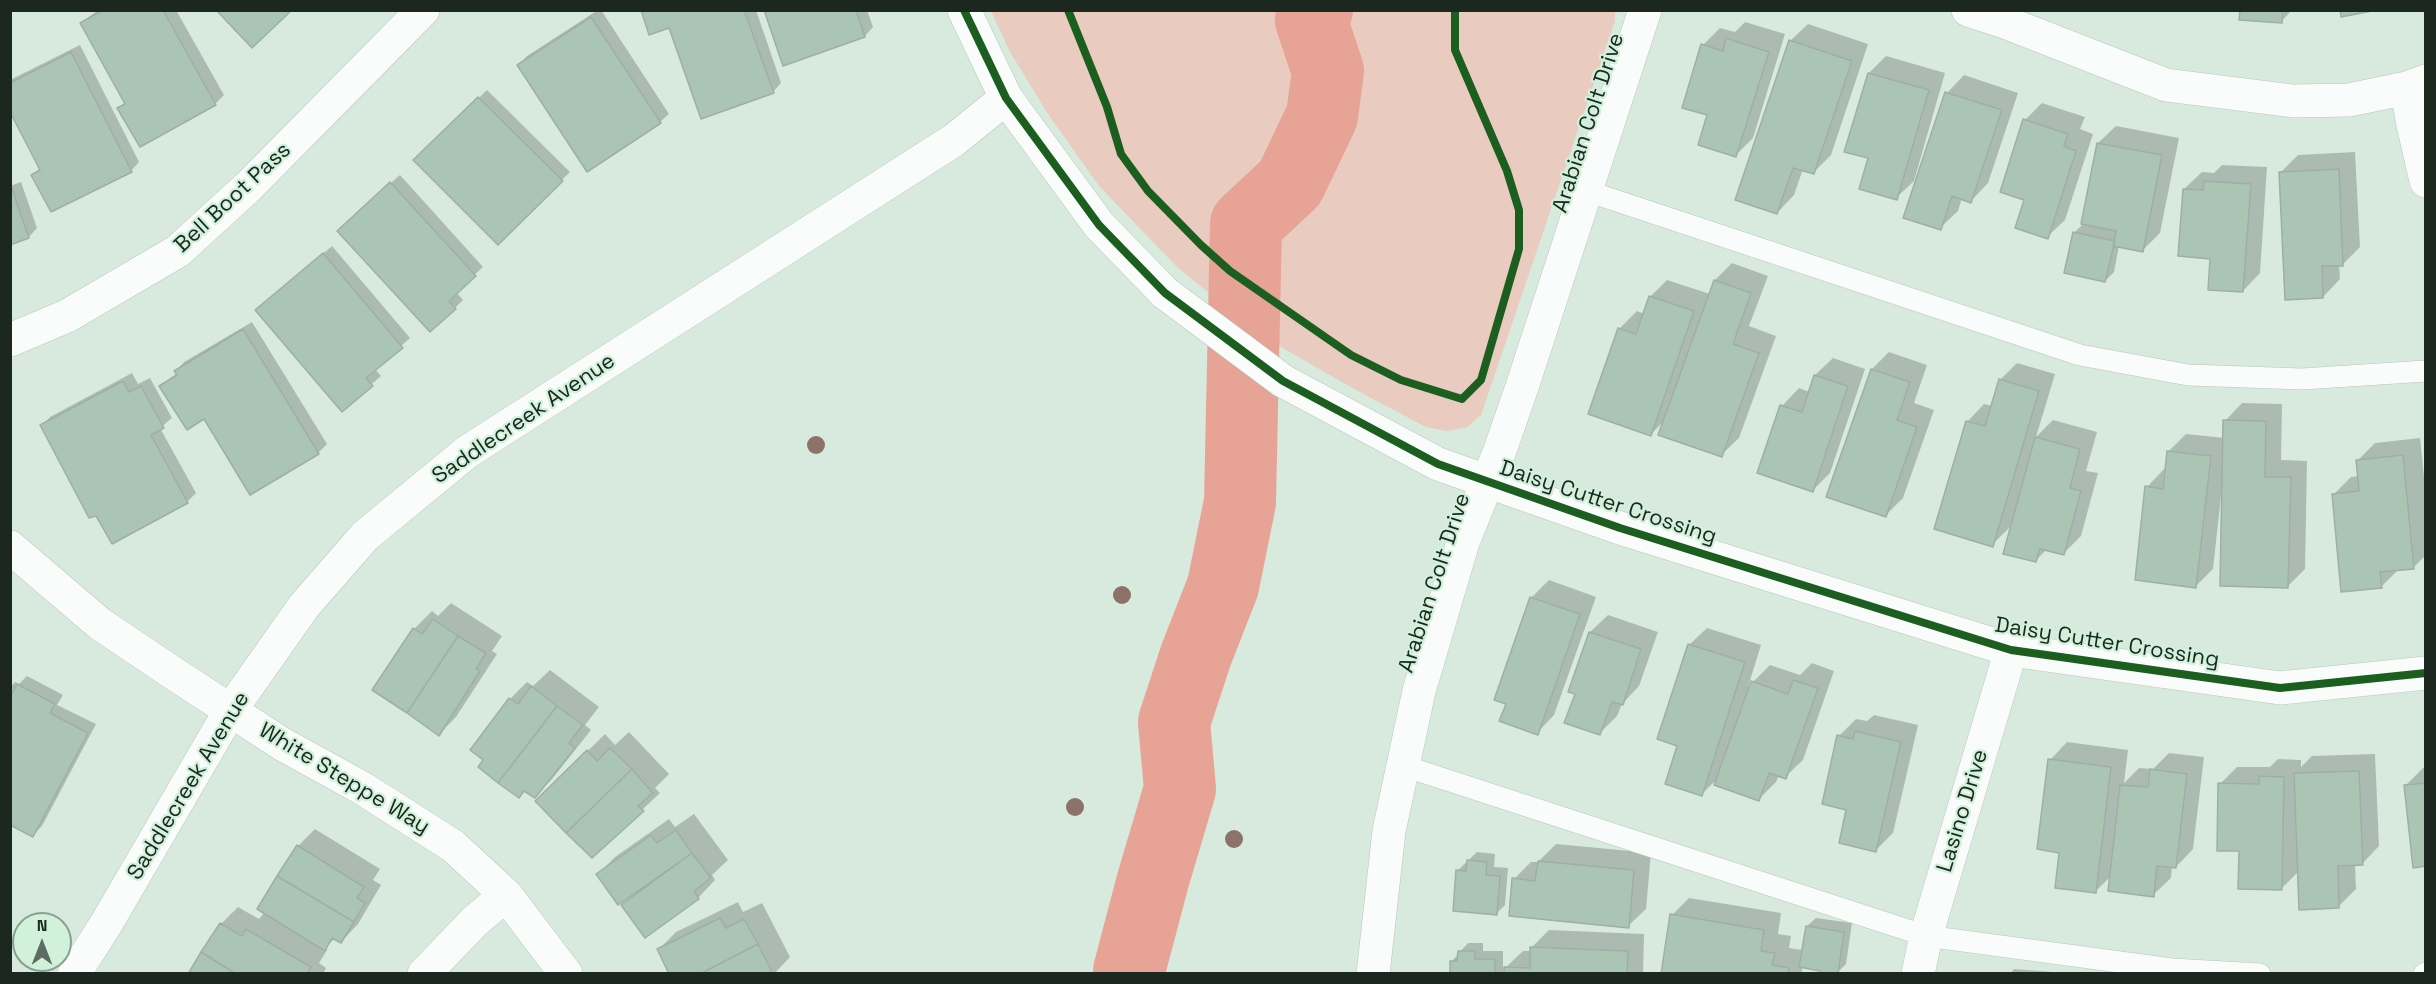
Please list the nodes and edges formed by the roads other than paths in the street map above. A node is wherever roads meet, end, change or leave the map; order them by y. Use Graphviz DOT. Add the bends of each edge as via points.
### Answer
graph roads {
  1 [pos="964,10"];
  2 [pos="1645,10"];
  3 [pos="1968,10"];
  4 [pos="421,11"];
  5 [pos="2416,85"];
  6 [pos="1006,98"];
  7 [pos="2426,181"];
  8 [pos="1587,191"];
  9 [pos="10,340"];
  10 [pos="2426,371"];
  11 [pos="1486,482"];
  12 [pos="10,547"];
  13 [pos="2011,650"];
  14 [pos="2426,673"];
  15 [pos="230,711"];
  16 [pos="1401,765"];
  17 [pos="506,895"];
  18 [pos="1926,936"];
  19 [pos="74,974"];
  20 [pos="424,974"];
  21 [pos="566,974"];
  22 [pos="1373,974"];
  23 [pos="1918,974"];
  24 [pos="2260,974"];
  1 -- 6 [label="street, Daisy Cutter Crossing"];
  2 -- 8 [label="street, Arabian Colt Drive"];
  3 -- 5 [label="street" via="2166,85 2293,101 2349,100"];
  4 -- 9 [label="street, Bell Boot Pass" via="249,186 178,251 66,316"];
  5 -- 7 [label="street"];
  6 -- 11 [label="street, Daisy Cutter Crossing" via="1099,225 1165,293 1283,381 1438,464"];
  6 -- 15 [label="street, Saddlecreek Avenue" via="954,140 467,452 365,536 304,606"];
  8 -- 10 [label="lane" via="2080,356 2188,375 2302,379"];
  8 -- 11 [label="street, Arabian Colt Drive"];
  11 -- 13 [label="street, Daisy Cutter Crossing"];
  11 -- 16 [label="street, Arabian Colt Drive" via="1463,542"];
  12 -- 15 [label="street, White Steppe Way" via="100,624"];
  13 -- 14 [label="street, Daisy Cutter Crossing" via="2280,688"];
  13 -- 18 [label="street, Lasino Drive"];
  15 -- 17 [label="street, White Steppe Way" via="419,823 453,846"];
  15 -- 19 [label="street, Saddlecreek Avenue"];
  16 -- 18 [label="lane"];
  16 -- 22 [label="street, Arabian Colt Drive" via="1389,831"];
  17 -- 20 [label="street"];
  17 -- 21 [label="street, White Steppe Way"];
  18 -- 23 [label="street, Lasino Drive"];
  18 -- 24 [label="lane" via="2172,969"];
}
